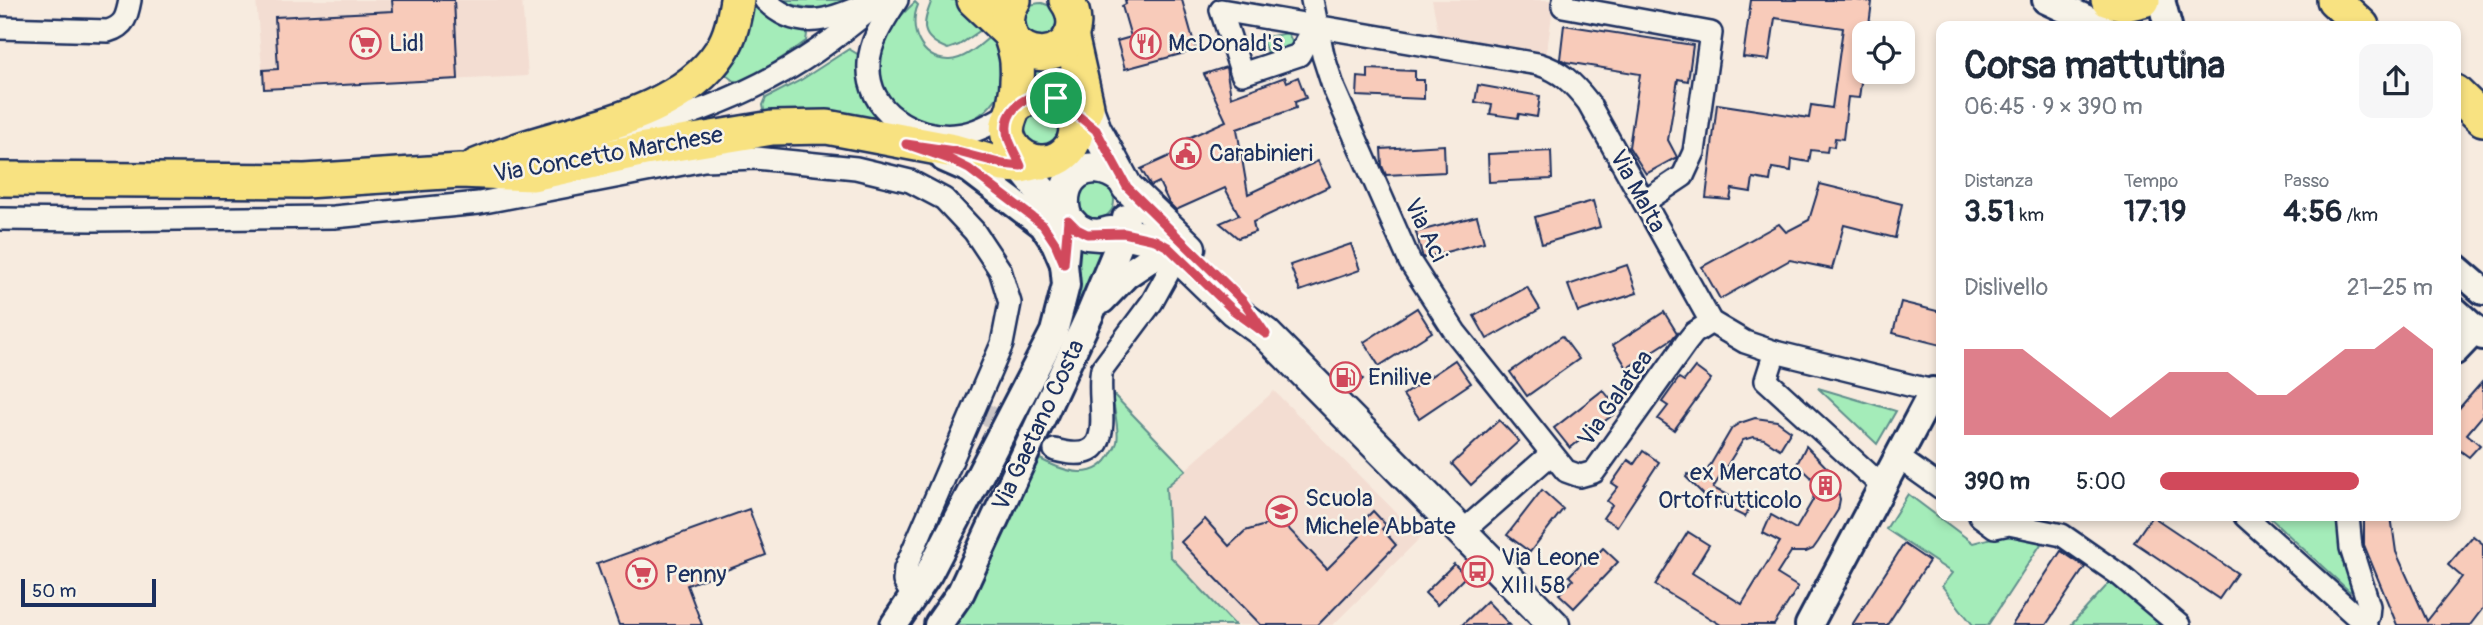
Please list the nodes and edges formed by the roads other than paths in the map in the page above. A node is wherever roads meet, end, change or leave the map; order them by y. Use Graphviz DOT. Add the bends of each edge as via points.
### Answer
graph roads {
  1 [pos="130,0"];
  2 [pos="737,0"];
  3 [pos="765,0"];
  4 [pos="874,0"];
  5 [pos="882,0"];
  6 [pos="897,0"];
  7 [pos="974,0"];
  8 [pos="1014,0"];
  9 [pos="1312,0"];
  10 [pos="1564,0"];
  11 [pos="2046,0"];
  12 [pos="2093,0"];
  13 [pos="2108,0"];
  14 [pos="2143,0"];
  15 [pos="2161,0"];
  16 [pos="2334,0"];
  17 [pos="2357,0"];
  18 [pos="1072,12"];
  19 [pos="2091,21"];
  20 [pos="2116,21"];
  21 [pos="2167,21"];
  22 [pos="2357,21"];
  23 [pos="2380,21"];
  24 [pos="1315,26"];
  25 [pos="0,28"];
  26 [pos="1011,37"];
  27 [pos="2461,98"];
  28 [pos="1012,111"];
  29 [pos="2461,118"];
  30 [pos="2483,119"];
  31 [pos="1081,121"];
  32 [pos="2483,138"];
  33 [pos="906,144"];
  34 [pos="1024,158"];
  35 [pos="460,171"];
  36 [pos="0,179"];
  37 [pos="1124,183"];
  38 [pos="1644,202"];
  39 [pos="1067,218"];
  40 [pos="0,219"];
  41 [pos="1120,228"];
  42 [pos="1173,251"];
  43 [pos="1064,264"];
  44 [pos="2461,272"];
  45 [pos="2483,291"];
  46 [pos="1091,312"];
  47 [pos="2461,315"];
  48 [pos="1711,322"];
  49 [pos="2481,328"];
  50 [pos="1266,334"];
  51 [pos="2461,346"];
  52 [pos="1775,352"];
  53 [pos="1936,392"];
  54 [pos="1936,394"];
  55 [pos="1055,450"];
  56 [pos="1551,454"];
  57 [pos="1899,458"];
  58 [pos="1936,484"];
  59 [pos="1883,487"];
  60 [pos="2251,521"];
  61 [pos="2348,521"];
  62 [pos="1987,522"];
  63 [pos="1462,532"];
  64 [pos="913,597"];
  65 [pos="1813,623"];
  66 [pos="2364,623"];
  67 [pos="894,625"];
  68 [pos="938,625"];
  69 [pos="1554,625"];
  70 [pos="2179,625"];
  1 -- 25 [label="street" via="126,19 108,32"];
  2 -- 35 [label="main road" via="721,52 689,85 643,112"];
  3 -- 4 [label="street" via="797,20 820,21"];
  5 -- 35 [label="street" via="817,50 741,92 620,136 532,159"];
  6 -- 28 [label="street" via="878,31 869,63 874,92 886,111 904,125 924,132 957,135 985,128"];
  7 -- 26 [label="main road"];
  8 -- 26 [label="main road" via="1007,14"];
  9 -- 24 [label="street, Via Aci"];
  10 -- 38 [label="street" via="1563,6 1711,33 1694,152 1683,176"];
  11 -- 19 [label="street"];
  12 -- 20 [label="street"];
  13 -- 14 [label="main road" via="2126,4"];
  15 -- 21 [label="street"];
  16 -- 22 [label="main road"];
  17 -- 23 [label="main road"];
  18 -- 26 [label="main road" via="1064,45 1055,52 1032,54"];
  18 -- 31 [label="main road"];
  24 -- 24 [label="street, Via Malta" via="1221,10 1242,74 1299,55"];
  24 -- 38 [label="street, Via Malta" via="1557,70 1588,102"];
  24 -- 56 [label="street, Via Aci" via="1334,89 1410,262 1455,332"];
  26 -- 28 [label="main road" via="1017,60"];
  27 -- 30 [label="main road"];
  28 -- 31 [label="main road" via="1022,100 1045,94"];
  28 -- 34 [label="main road" via="1007,130"];
  29 -- 32 [label="main road"];
  31 -- 34 [label="main road" via="1058,158"];
  31 -- 37 [label="main road"];
  33 -- 34 [label="main road" via="1003,164"];
  33 -- 35 [label="main road" via="827,127 772,128 533,174"];
  33 -- 43 [label="street" via="969,169 1043,225"];
  34 -- 39 [label="main road"];
  35 -- 36 [label="main road" via="306,181"];
  37 -- 39 [label="main road" via="1100,167 1077,173 1063,193"];
  37 -- 41 [label="main road" via="1129,208"];
  37 -- 50 [label="main road" via="1243,301"];
  38 -- 48 [label="street, Via Malta"];
  39 -- 41 [label="main road" via="1087,234"];
  39 -- 43 [label="street, Via Gaetano Costa"];
  40 -- 64 [label="street, Via Concetto Marchese" via="334,217 479,203 704,160 756,158 856,168 910,181 944,199 974,231 1000,271 1010,303 1002,344 905,569 904,581"];
  41 -- 42 [label="main road"];
  41 -- 46 [label="street, Via Gaetano Costa"];
  42 -- 46 [label="street" via="1126,275"];
  42 -- 50 [label="main road" via="1233,310"];
  42 -- 55 [label="street" via="1152,302 1102,369 1104,426 1098,443 1084,453"];
  43 -- 64 [label="street, Via Gaetano Costa" via="1066,285 1054,332"];
  44 -- 45 [label="street"];
  46 -- 68 [label="street, Via Gaetano Costa" via="961,592"];
  47 -- 49 [label="street"];
  48 -- 52 [label="street" via="1745,342"];
  48 -- 56 [label="street, Via Galatea" via="1686,343 1594,472 1572,474"];
  49 -- 51 [label="street"];
  50 -- 63 [label="main road"];
  52 -- 53 [label="street"];
  52 -- 59 [label="street" via="1766,380"];
  54 -- 57 [label="street"];
  56 -- 63 [label="street, Via Galatea"];
  57 -- 58 [label="street"];
  57 -- 59 [label="street"];
  59 -- 65 [label="street"];
  60 -- 66 [label="street"];
  61 -- 66 [label="street" via="2351,548 2369,606"];
  62 -- 70 [label="street" via="2062,535"];
  63 -- 69 [label="main road"];
  64 -- 67 [label="street, Via Gaetano Costa"];
}
